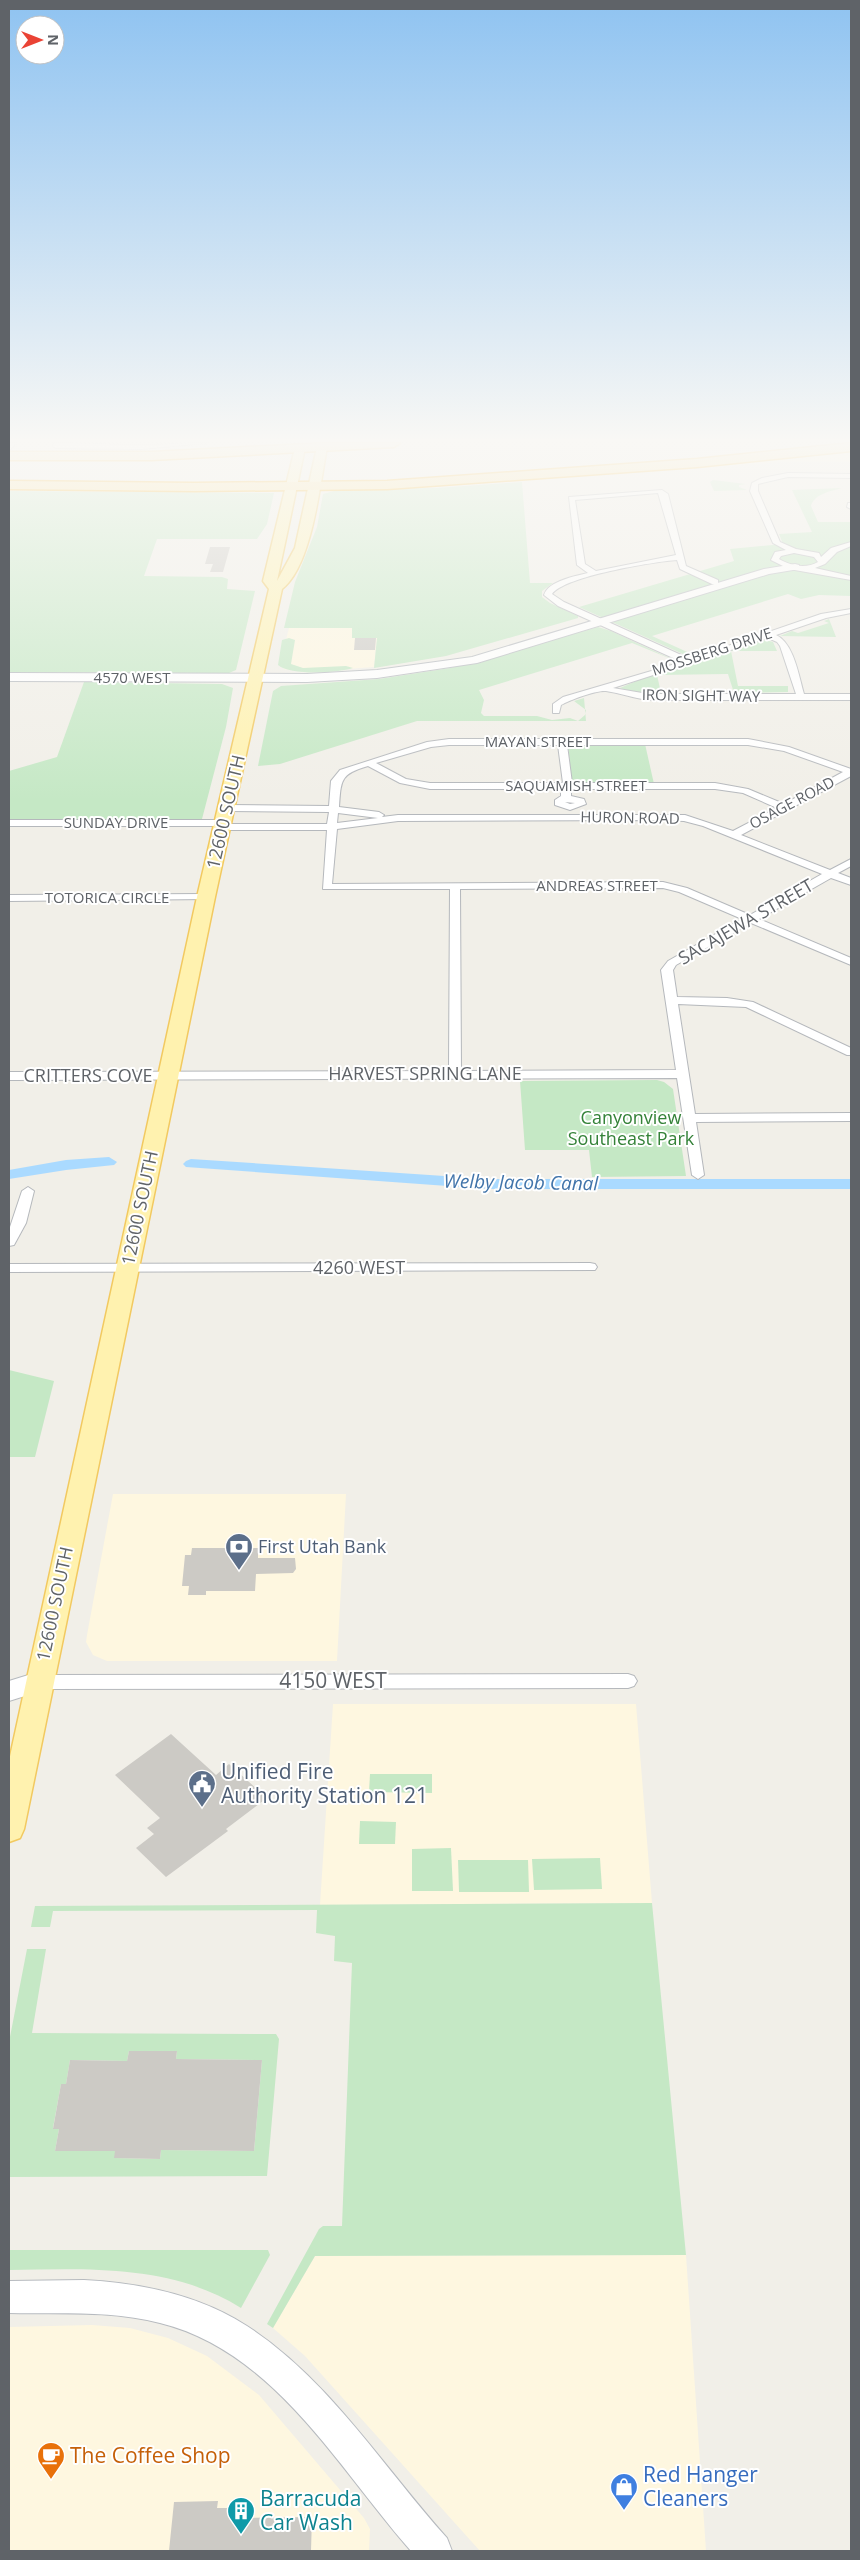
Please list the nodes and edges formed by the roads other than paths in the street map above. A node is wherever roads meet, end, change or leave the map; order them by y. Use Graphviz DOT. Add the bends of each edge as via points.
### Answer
graph roads {
  1 [pos="273,562"];
  2 [pos="293,562"];
  3 [pos="581,562"];
  4 [pos="639,562"];
  5 [pos="682,562"];
  6 [pos="767,562"];
  7 [pos="778,562"];
  8 [pos="821,562"];
  9 [pos="796,568"];
  10 [pos="596,574"];
  11 [pos="847,577"];
  12 [pos="715,582"];
  13 [pos="276,588"];
  14 [pos="851,611"];
  15 [pos="595,620"];
  16 [pos="769,634"];
  17 [pos="690,662"];
  18 [pos="9,678"];
  19 [pos="256,678"];
  20 [pos="602,687"];
  21 [pos="801,697"];
  22 [pos="851,697"];
  23 [pos="556,711"];
  24 [pos="562,742"];
  25 [pos="369,763"];
  26 [pos="851,772"];
  27 [pos="568,786"];
  28 [pos="333,805"];
  29 [pos="571,805"];
  30 [pos="784,807"];
  31 [pos="398,818"];
  32 [pos="225,819"];
  33 [pos="9,823"];
  34 [pos="331,827"];
  35 [pos="733,835"];
  36 [pos="851,862"];
  37 [pos="830,874"];
  38 [pos="851,882"];
  39 [pos="327,887"];
  40 [pos="455,888"];
  41 [pos="206,897"];
  42 [pos="9,898"];
  43 [pos="752,919"];
  44 [pos="851,962"];
  45 [pos="671,1000"];
  46 [pos="851,1052"];
  47 [pos="455,1074"];
  48 [pos="682,1074"];
  49 [pos="9,1076"];
  50 [pos="168,1076"];
  51 [pos="851,1117"];
  52 [pos="690,1118"];
  53 [pos="698,1175"];
  54 [pos="28,1191"];
  55 [pos="9,1242"];
  56 [pos="590,1267"];
  57 [pos="9,1268"];
  58 [pos="128,1268"];
  59 [pos="9,1676"];
  60 [pos="628,1681"];
  61 [pos="38,1682"];
  62 [pos="9,1692"];
  63 [pos="9,1829"];
  64 [pos="9,2297"];
  65 [pos="422,2547"];
  1 -- 13 [label="main road, 12600 SOUTH" via="269,581"];
  2 -- 13 [label="main road, 12600 SOUTH"];
  3 -- 10 [label="street"];
  4 -- 10 [label="street"];
  5 -- 12 [label="street" via="688,571"];
  6 -- 12 [label="street"];
  7 -- 9 [label="street"];
  8 -- 9 [label="street" via="812,567"];
  8 -- 11 [label="street"];
  9 -- 11 [label="street"];
  9 -- 15 [label="street" via="768,571"];
  10 -- 15 [label="street" via="554,586 549,591 551,599"];
  12 -- 15 [label="street"];
  13 -- 19 [label="main road, 12600 SOUTH"];
  14 -- 16 [label="street, MOSSBERG DRIVE"];
  15 -- 17 [label="street"];
  15 -- 19 [label="street, 4570 WEST" via="473,660 339,677"];
  16 -- 17 [label="street, MOSSBERG DRIVE"];
  16 -- 21 [label="street" via="782,642"];
  17 -- 20 [label="street, MOSSBERG DRIVE"];
  18 -- 19 [label="street, 4570 WEST"];
  19 -- 32 [label="main road, 12600 SOUTH"];
  20 -- 21 [label="street, IRON SIGHT WAY" via="648,697"];
  20 -- 23 [label="street, MOSSBERG DRIVE" via="560,702"];
  21 -- 22 [label="street, IRON SIGHT WAY"];
  24 -- 25 [label="street, MAYAN STREET" via="430,744"];
  24 -- 26 [label="street, MAYAN STREET" via="748,742 786,749"];
  24 -- 27 [label="street"];
  25 -- 27 [label="street, SAQUAMISH STREET" via="403,781 416,784"];
  25 -- 28 [label="street, MAYAN STREET" via="351,768 339,776"];
  26 -- 30 [label="street, OSAGE ROAD"];
  27 -- 29 [label="street" via="565,790"];
  27 -- 30 [label="street, SAQUAMISH STREET" via="715,786 745,791"];
  28 -- 31 [label="street, HURON ROAD"];
  28 -- 32 [label="street, HURON ROAD"];
  28 -- 34 [label="street, MAYAN STREET"];
  29 -- 31 [label="street, HURON ROAD"];
  29 -- 35 [label="street, HURON ROAD" via="685,818"];
  30 -- 35 [label="street, OSAGE ROAD"];
  31 -- 34 [label="street, HURON ROAD"];
  32 -- 33 [label="street, SUNDAY DRIVE"];
  32 -- 34 [label="street, HURON ROAD"];
  32 -- 41 [label="main road, 12600 SOUTH"];
  34 -- 39 [label="street, MAYAN STREET"];
  35 -- 37 [label="street, HURON ROAD"];
  36 -- 37 [label="street, SACAJEWA STREET"];
  37 -- 38 [label="street, HURON ROAD"];
  37 -- 43 [label="street, SACAJEWA STREET"];
  39 -- 40 [label="street, ANDREAS STREET"];
  40 -- 43 [label="street, ANDREAS STREET" via="663,886 683,890"];
  40 -- 47 [label="street"];
  41 -- 42 [label="street, TOTORICA CIRCLE"];
  41 -- 50 [label="main road, 12600 SOUTH"];
  43 -- 44 [label="street, ANDREAS STREET"];
  43 -- 45 [label="street, SACAJEWA STREET" via="672,963 667,970"];
  45 -- 46 [label="street" via="748,1004"];
  45 -- 48 [label="street, SACAJEWA STREET"];
  47 -- 48 [label="street, HARVEST SPRING LANE"];
  47 -- 50 [label="street, HARVEST SPRING LANE"];
  48 -- 52 [label="street, SACAJEWA STREET"];
  49 -- 50 [label="street, CRITTERS COVE"];
  50 -- 58 [label="main road, 12600 SOUTH"];
  51 -- 52 [label="street"];
  52 -- 53 [label="street, SACAJEWA STREET"];
  54 -- 55 [label="street"];
  56 -- 58 [label="street, 4260 WEST"];
  57 -- 58 [label="street, 4260 WEST"];
  58 -- 61 [label="main road, 12600 SOUTH"];
  59 -- 61 [label="street"];
  60 -- 61 [label="street, 4150 WEST"];
  61 -- 62 [label="street"];
  61 -- 63 [label="main road, 12600 SOUTH"];
  64 -- 65 [label="street" via="126,2300 187,2314 238,2339 279,2373 310,2405"];
}
